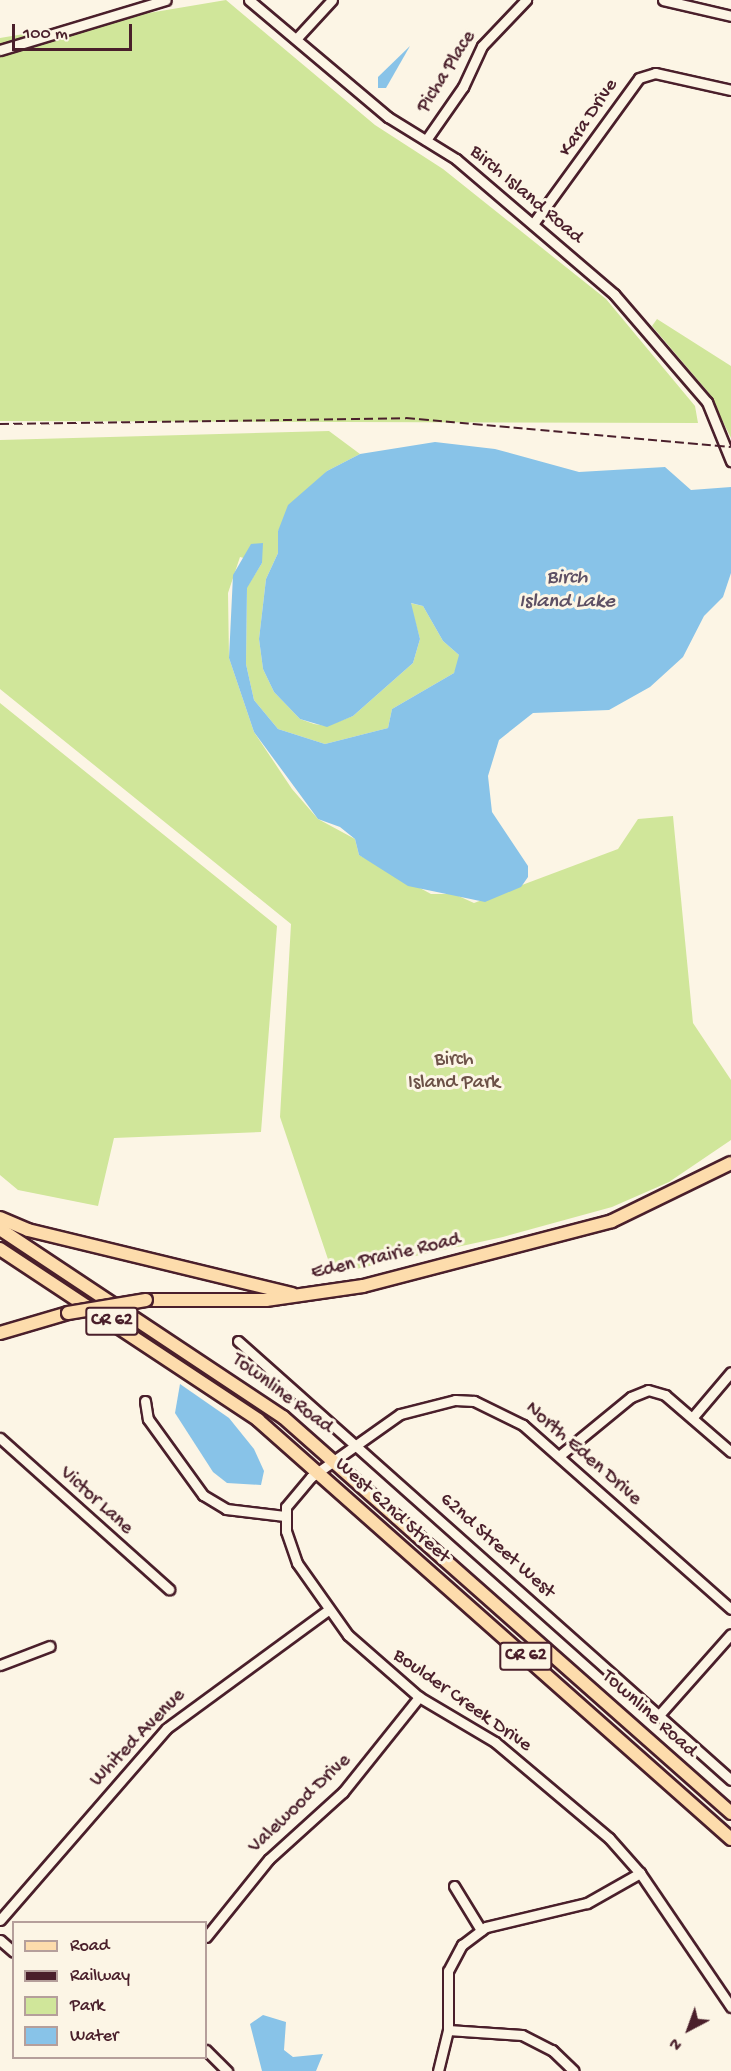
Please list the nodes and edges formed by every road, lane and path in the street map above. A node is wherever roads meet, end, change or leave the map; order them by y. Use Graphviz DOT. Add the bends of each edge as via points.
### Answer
graph roads {
  1 [pos="166,0"];
  2 [pos="249,0"];
  3 [pos="332,0"];
  4 [pos="526,0"];
  5 [pos="663,0"];
  6 [pos="731,16"];
  7 [pos="296,39"];
  8 [pos="0,50"];
  9 [pos="731,90"];
  10 [pos="426,140"];
  11 [pos="533,224"];
  12 [pos="731,461"];
  13 [pos="731,1163"];
  14 [pos="0,1218"];
  15 [pos="0,1229"];
  16 [pos="0,1249"];
  17 [pos="302,1296"];
  18 [pos="0,1333"];
  19 [pos="238,1341"];
  20 [pos="731,1372"];
  21 [pos="144,1401"];
  22 [pos="692,1418"];
  23 [pos="0,1438"];
  24 [pos="358,1447"];
  25 [pos="731,1452"];
  26 [pos="559,1456"];
  27 [pos="336,1461"];
  28 [pos="320,1473"];
  29 [pos="285,1516"];
  30 [pos="169,1589"];
  31 [pos="731,1609"];
  32 [pos="328,1610"];
  33 [pos="731,1634"];
  34 [pos="50,1646"];
  35 [pos="0,1665"];
  36 [pos="419,1696"];
  37 [pos="658,1716"];
  38 [pos="731,1780"];
  39 [pos="731,1813"];
  40 [pos="731,1839"];
  41 [pos="640,1873"];
  42 [pos="454,1887"];
  43 [pos="0,1920"];
  44 [pos="481,1930"];
  45 [pos="207,1936"];
  46 [pos="0,1940"];
  47 [pos="12,1950"];
  48 [pos="731,2007"];
  49 [pos="448,2030"];
  50 [pos="207,2051"];
  51 [pos="227,2071"];
  52 [pos="438,2071"];
  53 [pos="574,2071"];
  1 -- 8 [label="street"];
  2 -- 7 [label="street, Birch Island Road"];
  3 -- 7 [label="street"];
  4 -- 10 [label="street, Picha Place" via="482,46 463,87"];
  5 -- 6 [label="street"];
  7 -- 10 [label="street, Birch Island Road" via="388,117"];
  9 -- 11 [label="street, Kara Drive" via="655,73 638,76"];
  10 -- 11 [label="street, Birch Island Road"];
  11 -- 12 [label="street, Birch Island Road" via="614,294 707,402"];
  13 -- 17 [label="main road, Eden Prairie Road" via="612,1221 363,1286"];
  14 -- 17 [label="main road" via="28,1230"];
  15 -- 27 [label="main road, Townline Road / CR 62" via="235,1382"];
  16 -- 28 [label="main road, West 62nd Street / CR 62" via="223,1394"];
  17 -- 18 [label="main road, Eden Prairie Road, bridge" via="146,1300 68,1313"];
  19 -- 24 [label="street, 62nd Street West"];
  20 -- 22 [label="street"];
  21 -- 29 [label="street" via="148,1419 203,1495 226,1509"];
  22 -- 25 [label="street"];
  22 -- 26 [label="street" via="658,1391 639,1392"];
  23 -- 30 [label="street, Victor Lane"];
  24 -- 26 [label="street, North Eden Drive" via="400,1414 455,1400 509,1414"];
  24 -- 27 [label="street"];
  24 -- 37 [label="street, 62nd Street West"];
  26 -- 31 [label="street, North Eden Drive"];
  27 -- 28 [label="street"];
  27 -- 39 [label="main road, Townline Road / CR 62"];
  28 -- 29 [label="street" via="289,1499"];
  28 -- 40 [label="main road, West 62nd Street / CR 62"];
  29 -- 32 [label="street, Boulder Creek Drive" via="297,1563"];
  32 -- 36 [label="street, Boulder Creek Drive" via="366,1655"];
  32 -- 43 [label="street, Whited Avenue" via="167,1728"];
  33 -- 37 [label="street"];
  34 -- 35 [label="street"];
  36 -- 41 [label="street, Boulder Creek Drive" via="495,1742 609,1838"];
  36 -- 45 [label="street, Valewood Drive" via="343,1792 269,1859"];
  37 -- 38 [label="street, 62nd Street West"];
  41 -- 44 [label="street" via="587,1903"];
  41 -- 48 [label="street, Boulder Creek Drive"];
  42 -- 44 [label="street"];
  44 -- 49 [label="street" via="462,1944 448,1971"];
  46 -- 47 [label="street"];
  49 -- 52 [label="street"];
  49 -- 53 [label="street" via="522,2036 552,2050"];
  50 -- 51 [label="street"];
}
